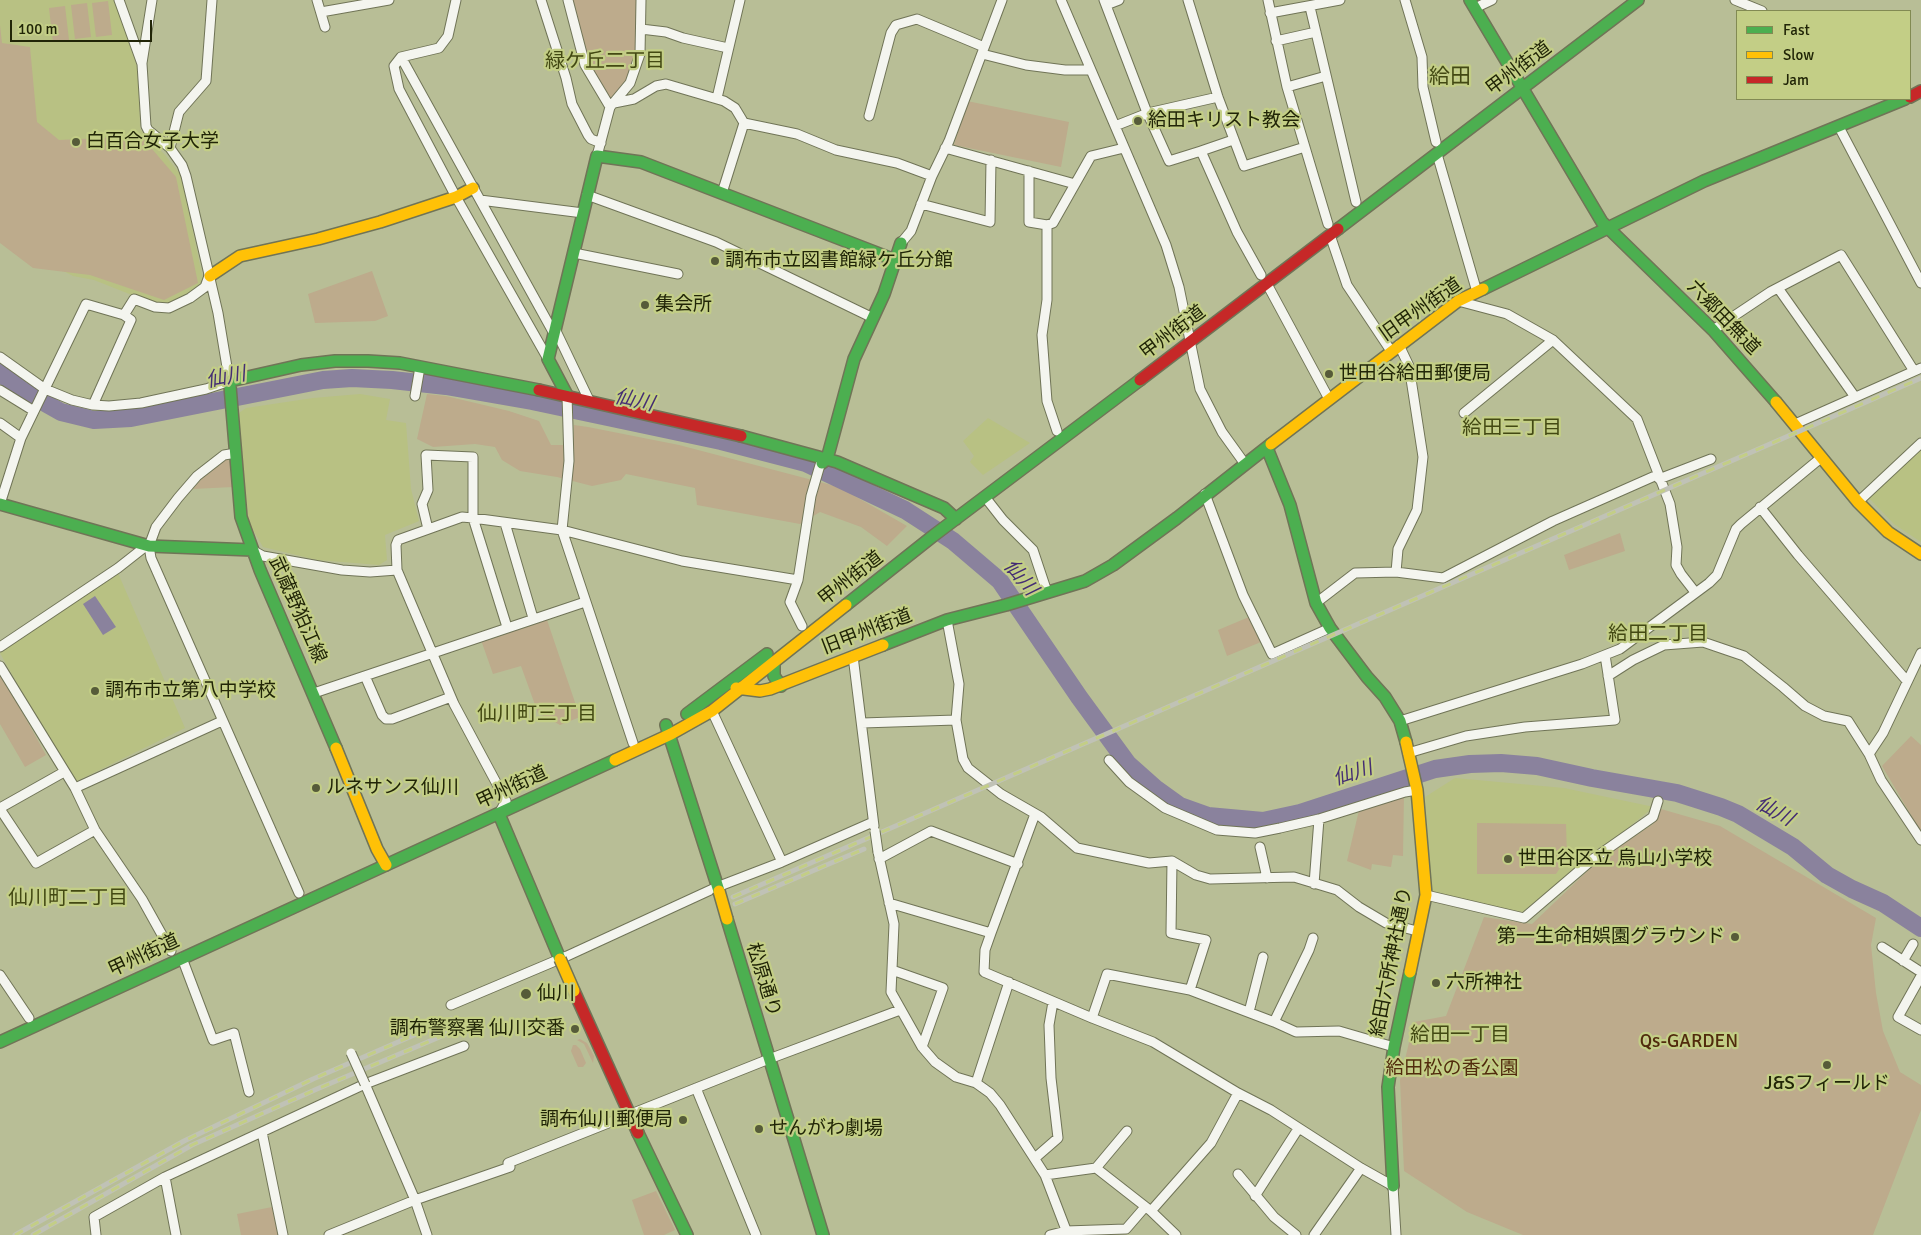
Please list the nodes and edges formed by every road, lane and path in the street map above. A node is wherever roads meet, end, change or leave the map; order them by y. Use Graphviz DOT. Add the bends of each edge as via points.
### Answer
graph roads {
  1 [pos="119,0"];
  2 [pos="152,0"];
  3 [pos="212,0"];
  4 [pos="317,0"];
  5 [pos="389,0"];
  6 [pos="456,0"];
  7 [pos="541,0"];
  8 [pos="568,0"];
  9 [pos="641,0"];
  10 [pos="740,0"];
  11 [pos="1002,0"];
  12 [pos="1061,0"];
  13 [pos="1120,0"];
  14 [pos="1188,0"];
  15 [pos="1268,0"];
  16 [pos="1340,0"];
  17 [pos="1405,0"];
  18 [pos="1492,0"];
  19 [pos="1622,0"];
  20 [pos="1638,0"];
  21 [pos="1735,0"];
  22 [pos="1330,1"];
  23 [pos="1105,2"];
  24 [pos="1473,4"];
  25 [pos="1310,7"];
  26 [pos="1760,10"];
  27 [pos="321,12"];
  28 [pos="1270,13"];
  29 [pos="325,27"];
  30 [pos="641,29"];
  31 [pos="1316,32"];
  32 [pos="1276,41"];
  33 [pos="728,48"];
  34 [pos="983,50"];
  35 [pos="401,57"];
  36 [pos="142,64"];
  37 [pos="1091,70"];
  38 [pos="1326,76"];
  39 [pos="1521,83"];
  40 [pos="1287,87"];
  41 [pos="1218,96"];
  42 [pos="717,98"];
  43 [pos="1896,100"];
  44 [pos="612,106"];
  45 [pos="1148,113"];
  46 [pos="869,116"];
  47 [pos="744,123"];
  48 [pos="1115,126"];
  49 [pos="1839,127"];
  50 [pos="1233,140"];
  51 [pos="601,143"];
  52 [pos="1305,147"];
  53 [pos="170,148"];
  54 [pos="945,148"];
  55 [pos="1124,148"];
  56 [pos="1437,148"];
  57 [pos="1201,151"];
  58 [pos="597,156"];
  59 [pos="991,160"];
  60 [pos="1029,171"];
  61 [pos="932,176"];
  62 [pos="1075,184"];
  63 [pos="474,188"];
  64 [pos="722,193"];
  65 [pos="587,195"];
  66 [pos="456,198"];
  67 [pos="480,200"];
  68 [pos="1356,202"];
  69 [pos="921,204"];
  70 [pos="583,213"];
  71 [pos="1046,225"];
  72 [pos="1610,228"];
  73 [pos="1329,230"];
  74 [pos="499,234"];
  75 [pos="901,243"];
  76 [pos="484,244"];
  77 [pos="574,253"];
  78 [pos="895,260"];
  79 [pos="678,274"];
  80 [pos="210,276"];
  81 [pos="1264,279"];
  82 [pos="1921,283"];
  83 [pos="1778,288"];
  84 [pos="1477,292"];
  85 [pos="1458,301"];
  86 [pos="124,316"];
  87 [pos="873,318"];
  88 [pos="1713,330"];
  89 [pos="556,331"];
  90 [pos="1190,336"];
  91 [pos="1554,340"];
  92 [pos="1395,348"];
  93 [pos="0,357"];
  94 [pos="548,359"];
  95 [pos="1918,370"];
  96 [pos="420,371"];
  97 [pos="230,383"];
  98 [pos="0,390"];
  99 [pos="44,391"];
  100 [pos="415,396"];
  101 [pos="1855,397"];
  102 [pos="567,399"];
  103 [pos="589,400"];
  104 [pos="1329,400"];
  105 [pos="93,405"];
  106 [pos="34,411"];
  107 [pos="1464,413"];
  108 [pos="0,423"];
  109 [pos="1795,424"];
  110 [pos="1056,431"];
  111 [pos="21,438"];
  112 [pos="1921,443"];
  113 [pos="1267,448"];
  114 [pos="236,453"];
  115 [pos="1822,458"];
  116 [pos="1711,459"];
  117 [pos="824,462"];
  118 [pos="1245,464"];
  119 [pos="1658,477"];
  120 [pos="1206,494"];
  121 [pos="985,497"];
  122 [pos="1858,502"];
  123 [pos="0,504"];
  124 [pos="1760,507"];
  125 [pos="949,517"];
  126 [pos="473,518"];
  127 [pos="505,523"];
  128 [pos="428,529"];
  129 [pos="562,530"];
  130 [pos="147,546"];
  131 [pos="252,550"];
  132 [pos="1921,554"];
  133 [pos="397,570"];
  134 [pos="1396,572"];
  135 [pos="798,580"];
  136 [pos="1047,592"];
  137 [pos="1695,592"];
  138 [pos="585,602"];
  139 [pos="1316,603"];
  140 [pos="533,618"];
  141 [pos="947,620"];
  142 [pos="802,626"];
  143 [pos="507,627"];
  144 [pos="1330,628"];
  145 [pos="0,647"];
  146 [pos="433,653"];
  147 [pos="1921,653"];
  148 [pos="1605,655"];
  149 [pos="853,656"];
  150 [pos="774,662"];
  151 [pos="0,666"];
  152 [pos="366,676"];
  153 [pos="1608,676"];
  154 [pos="1907,681"];
  155 [pos="780,686"];
  156 [pos="725,687"];
  157 [pos="741,689"];
  158 [pos="314,693"];
  159 [pos="451,697"];
  160 [pos="712,711"];
  161 [pos="956,720"];
  162 [pos="222,721"];
  163 [pos="1400,721"];
  164 [pos="862,723"];
  165 [pos="668,730"];
  166 [pos="633,742"];
  167 [pos="1408,753"];
  168 [pos="1869,754"];
  169 [pos="1109,760"];
  170 [pos="64,772"];
  171 [pos="1416,787"];
  172 [pos="75,788"];
  173 [pos="506,801"];
  174 [pos="1658,801"];
  175 [pos="0,808"];
  176 [pos="499,814"];
  177 [pos="1035,814"];
  178 [pos="1319,819"];
  179 [pos="874,826"];
  180 [pos="95,830"];
  181 [pos="1921,840"];
  182 [pos="1260,847"];
  183 [pos="879,856"];
  184 [pos="384,861"];
  185 [pos="1172,861"];
  186 [pos="782,862"];
  187 [pos="1018,864"];
  188 [pos="1267,878"];
  189 [pos="1314,884"];
  190 [pos="718,889"];
  191 [pos="299,893"];
  192 [pos="1426,895"];
  193 [pos="888,903"];
  194 [pos="1417,931"];
  195 [pos="990,933"];
  196 [pos="1313,938"];
  197 [pos="1913,944"];
  198 [pos="1882,947"];
  199 [pos="171,951"];
  200 [pos="1263,957"];
  201 [pos="182,958"];
  202 [pos="560,959"];
  203 [pos="1903,961"];
  204 [pos="892,970"];
  205 [pos="1921,974"];
  206 [pos="0,975"];
  207 [pos="1009,982"];
  208 [pos="1190,990"];
  209 [pos="1053,1002"];
  210 [pos="451,1005"];
  211 [pos="900,1010"];
  212 [pos="1249,1012"];
  213 [pos="29,1018"];
  214 [pos="1092,1018"];
  215 [pos="1274,1022"];
  216 [pos="1921,1030"];
  217 [pos="0,1032"];
  218 [pos="0,1042"];
  219 [pos="464,1046"];
  220 [pos="922,1047"];
  221 [pos="1394,1047"];
  222 [pos="351,1053"];
  223 [pos="769,1060"];
  224 [pos="976,1083"];
  225 [pos="365,1084"];
  226 [pos="696,1088"];
  227 [pos="250,1092"];
  228 [pos="1238,1093"];
  229 [pos="630,1116"];
  230 [pos="1298,1128"];
  231 [pos="1127,1131"];
  232 [pos="262,1132"];
  233 [pos="1035,1158"];
  234 [pos="1096,1168"];
  235 [pos="1361,1168"];
  236 [pos="1238,1174"];
  237 [pos="1045,1175"];
  238 [pos="165,1177"];
  239 [pos="1393,1186"];
  240 [pos="1255,1196"];
  241 [pos="415,1200"];
  242 [pos="1148,1209"];
  243 [pos="348,1232"];
  244 [pos="1067,1233"];
  245 [pos="96,1235"];
  246 [pos="176,1235"];
  247 [pos="283,1235"];
  248 [pos="329,1235"];
  249 [pos="427,1235"];
  250 [pos="687,1235"];
  251 [pos="756,1235"];
  252 [pos="823,1235"];
  253 [pos="1050,1235"];
  254 [pos="1176,1235"];
  255 [pos="1296,1235"];
  256 [pos="1314,1235"];
  257 [pos="1396,1235"];
  1 -- 36 [label="street"];
  2 -- 36 [label="street"];
  3 -- 53 [label="street" via="206,81 179,112"];
  4 -- 27 [label="street"];
  5 -- 27 [label="street"];
  6 -- 35 [label="street" via="448,36 439,48"];
  7 -- 51 [label="street" via="572,104 588,135"];
  8 -- 44 [label="street" via="585,65"];
  9 -- 30 [label="street"];
  10 -- 33 [label="street"];
  11 -- 34 [label="street"];
  12 -- 37 [label="street"];
  13 -- 23 [label="street"];
  14 -- 41 [label="street"];
  15 -- 28 [label="street"];
  16 -- 22 [label="street"];
  17 -- 56 [label="street" via="1422,57 1423,86"];
  18 -- 24 [label="street"];
  19 -- 39 [label="main road, 甲州街道"];
  20 -- 39 [label="main road, 甲州街道"];
  21 -- 26 [label="street"];
  22 -- 25 [label="street"];
  23 -- 45 [label="street"];
  24 -- 39 [label="main road, 六郷田無道"];
  25 -- 28 [label="street"];
  25 -- 31 [label="street"];
  27 -- 29 [label="street"];
  28 -- 32 [label="street"];
  30 -- 33 [label="street"];
  30 -- 44 [label="street" via="640,54 634,75"];
  31 -- 32 [label="street"];
  31 -- 38 [label="street"];
  32 -- 40 [label="street"];
  33 -- 42 [label="street"];
  34 -- 37 [label="street" via="1026,64"];
  34 -- 46 [label="street" via="917,19 896,25 891,33"];
  34 -- 54 [label="street"];
  35 -- 63 [label="street"];
  35 -- 66 [label="street" via="394,66 399,89"];
  36 -- 53 [label="street" via="146,126"];
  37 -- 48 [label="street"];
  38 -- 40 [label="street"];
  38 -- 68 [label="street"];
  39 -- 56 [label="main road, 甲州街道"];
  39 -- 72 [label="main road, 六郷田無道" via="1602,222"];
  40 -- 52 [label="street"];
  41 -- 45 [label="street"];
  41 -- 50 [label="street"];
  42 -- 44 [label="street" via="661,84 634,99"];
  42 -- 47 [label="street" via="734,108"];
  43 -- 49 [label="main road, 旧甲州街道"];
  44 -- 51 [label="street"];
  45 -- 48 [label="street"];
  45 -- 57 [label="street" via="1169,161"];
  47 -- 61 [label="street" via="797,134 836,150 897,163"];
  47 -- 64 [label="street"];
  48 -- 55 [label="street"];
  49 -- 72 [label="main road, 旧甲州街道" via="1704,181"];
  49 -- 82 [label="street"];
  50 -- 52 [label="street" via="1244,166"];
  50 -- 57 [label="street"];
  51 -- 58 [label="street"];
  52 -- 73 [label="street"];
  53 -- 80 [label="street" via="186,176"];
  54 -- 59 [label="street"];
  54 -- 61 [label="street"];
  55 -- 62 [label="street" via="1091,156"];
  55 -- 90 [label="street" via="1166,245"];
  56 -- 68 [label="main road, 甲州街道"];
  56 -- 73 [label="main road, 甲州街道"];
  56 -- 84 [label="street"];
  57 -- 81 [label="street" via="1237,232"];
  58 -- 64 [label="main road" via="641,162"];
  58 -- 65 [label="main road"];
  59 -- 60 [label="street"];
  59 -- 69 [label="street" via="990,222"];
  60 -- 62 [label="street"];
  60 -- 71 [label="street" via="1029,222"];
  61 -- 69 [label="street"];
  62 -- 71 [label="street" via="1053,223"];
  63 -- 66 [label="main road"];
  63 -- 67 [label="street"];
  64 -- 78 [label="main road"];
  65 -- 70 [label="main road"];
  65 -- 87 [label="street" via="716,242"];
  66 -- 76 [label="street"];
  66 -- 80 [label="main road" via="318,239 240,256"];
  67 -- 70 [label="street"];
  67 -- 74 [label="street"];
  68 -- 73 [label="main road, 甲州街道"];
  69 -- 75 [label="street" via="911,231"];
  70 -- 77 [label="main road"];
  71 -- 110 [label="street" via="1047,300 1042,335 1048,401"];
  72 -- 84 [label="main road, 旧甲州街道"];
  72 -- 88 [label="main road, 六郷田無道"];
  73 -- 81 [label="main road, 甲州街道"];
  73 -- 92 [label="street" via="1347,285"];
  74 -- 76 [label="street"];
  74 -- 89 [label="street" via="552,330"];
  75 -- 78 [label="main road"];
  76 -- 94 [label="street"];
  77 -- 79 [label="street"];
  77 -- 89 [label="main road"];
  78 -- 87 [label="main road"];
  80 -- 86 [label="street" via="205,287 169,308 155,307 134,299"];
  80 -- 97 [label="street"];
  81 -- 90 [label="main road, 甲州街道"];
  81 -- 104 [label="street"];
  83 -- 88 [label="street"];
  83 -- 95 [label="street" via="1841,255"];
  83 -- 101 [label="street"];
  84 -- 85 [label="main road, 旧甲州街道"];
  85 -- 91 [label="street" via="1507,314"];
  85 -- 92 [label="main road, 旧甲州街道"];
  86 -- 99 [label="street" via="86,304"];
  86 -- 105 [label="street" via="131,320"];
  87 -- 117 [label="main road" via="854,359"];
  88 -- 109 [label="main road, 六郷田無道"];
  89 -- 94 [label="main road"];
  89 -- 103 [label="street"];
  90 -- 110 [label="main road, 甲州街道"];
  90 -- 118 [label="street" via="1200,390 1222,432"];
  90 -- 121 [label="main road, 甲州街道"];
  91 -- 107 [label="street"];
  91 -- 119 [label="street" via="1637,419"];
  92 -- 104 [label="main road, 旧甲州街道"];
  92 -- 134 [label="street" via="1409,366 1423,457 1417,510 1398,549"];
  93 -- 99 [label="street"];
  94 -- 102 [label="main road"];
  95 -- 101 [label="street"];
  96 -- 97 [label="main road" via="400,363 335,361 300,365"];
  96 -- 100 [label="street"];
  96 -- 102 [label="main road"];
  97 -- 105 [label="street" via="141,403"];
  97 -- 114 [label="main road"];
  98 -- 106 [label="street"];
  99 -- 105 [label="street"];
  99 -- 106 [label="street"];
  101 -- 109 [label="street"];
  102 -- 103 [label="main road"];
  102 -- 129 [label="street" via="569,461"];
  103 -- 117 [label="main road" via="768,442"];
  104 -- 113 [label="main road, 旧甲州街道"];
  106 -- 111 [label="street"];
  108 -- 111 [label="street"];
  109 -- 115 [label="main road, 六郷田無道"];
  110 -- 125 [label="main road, 甲州街道"];
  111 -- 123 [label="street"];
  112 -- 122 [label="street"];
  113 -- 118 [label="main road, 旧甲州街道"];
  113 -- 139 [label="main road" via="1290,505"];
  114 -- 130 [label="street" via="224,455 197,476 156,527"];
  114 -- 131 [label="main road" via="241,517"];
  115 -- 122 [label="main road, 六郷田無道"];
  115 -- 124 [label="street"];
  116 -- 119 [label="street"];
  117 -- 125 [label="main road"];
  117 -- 135 [label="street" via="815,482"];
  118 -- 120 [label="main road, 旧甲州街道"];
  119 -- 134 [label="street" via="1553,521 1443,578"];
  119 -- 137 [label="street" via="1670,504 1678,546 1676,565"];
  120 -- 136 [label="main road, 旧甲州街道" via="1113,565 1085,581"];
  120 -- 144 [label="street" via="1243,595 1272,654"];
  121 -- 125 [label="main road, 甲州街道"];
  121 -- 136 [label="street" via="1033,550"];
  122 -- 132 [label="main road, 六郷田無道" via="1888,532"];
  123 -- 130 [label="main road, 武蔵野狛江線"];
  124 -- 137 [label="street" via="1736,529 1717,575"];
  124 -- 154 [label="street"];
  125 -- 142 [label="main road, 甲州街道" via="921,533"];
  125 -- 150 [label="main road, 甲州街道" via="933,536"];
  126 -- 127 [label="street"];
  126 -- 128 [label="street" via="462,517"];
  126 -- 128 [label="street" via="472,457 426,455 428,490 422,504"];
  126 -- 143 [label="street"];
  127 -- 129 [label="street"];
  127 -- 140 [label="street"];
  128 -- 133 [label="street" via="398,540"];
  129 -- 135 [label="street" via="682,561"];
  129 -- 138 [label="street"];
  130 -- 131 [label="main road, 武蔵野狛江線"];
  130 -- 145 [label="street"];
  130 -- 162 [label="street"];
  131 -- 133 [label="street" via="263,556 342,570"];
  131 -- 158 [label="main road, 武蔵野狛江線"];
  133 -- 146 [label="street"];
  134 -- 139 [label="street" via="1355,573"];
  135 -- 142 [label="street" via="790,602"];
  136 -- 141 [label="main road, 旧甲州街道"];
  137 -- 148 [label="street" via="1633,641"];
  138 -- 140 [label="street"];
  138 -- 166 [label="street"];
  139 -- 144 [label="main road"];
  140 -- 143 [label="street"];
  141 -- 149 [label="main road, 旧甲州街道"];
  141 -- 161 [label="street" via="959,684"];
  142 -- 156 [label="main road, 甲州街道"];
  143 -- 146 [label="street"];
  144 -- 163 [label="main road"];
  146 -- 152 [label="street"];
  146 -- 159 [label="street"];
  147 -- 154 [label="street"];
  148 -- 153 [label="street"];
  148 -- 163 [label="street"];
  149 -- 155 [label="main road, 旧甲州街道"];
  149 -- 164 [label="street"];
  150 -- 155 [label="main road" via="774,676"];
  150 -- 157 [label="main road, 甲州街道"];
  151 -- 170 [label="street"];
  152 -- 158 [label="street"];
  152 -- 159 [label="street" via="386,719"];
  153 -- 167 [label="street" via="1615,720 1525,727 1476,735"];
  153 -- 168 [label="street" via="1664,645 1703,642 1721,647 1744,656 1805,706 1824,716 1848,721"];
  154 -- 168 [label="street" via="1884,733"];
  155 -- 157 [label="main road, 旧甲州街道" via="760,691"];
  156 -- 157 [label="main road, 旧甲州街道"];
  156 -- 165 [label="main road, 甲州街道"];
  157 -- 160 [label="main road, 甲州街道"];
  158 -- 184 [label="main road, 武蔵野狛江線"];
  159 -- 173 [label="street"];
  160 -- 165 [label="main road, 甲州街道"];
  160 -- 186 [label="street"];
  161 -- 164 [label="street"];
  161 -- 177 [label="street" via="963,759 968,768 1001,794"];
  162 -- 172 [label="street"];
  162 -- 191 [label="street"];
  163 -- 167 [label="main road"];
  164 -- 179 [label="street"];
  165 -- 166 [label="main road, 甲州街道"];
  165 -- 176 [label="main road, 甲州街道"];
  165 -- 190 [label="main road, 松原通り"];
  166 -- 173 [label="main road, 甲州街道"];
  167 -- 171 [label="main road, 給田六所神社通り"];
  168 -- 181 [label="street" via="1881,780"];
  169 -- 178 [label="street" via="1129,782 1165,808 1217,830 1255,833"];
  170 -- 172 [label="street"];
  170 -- 175 [label="street"];
  171 -- 178 [label="street"];
  171 -- 192 [label="main road, 給田六所神社通り"];
  172 -- 180 [label="street"];
  173 -- 176 [label="street"];
  173 -- 184 [label="main road, 甲州街道"];
  174 -- 192 [label="street" via="1653,816 1593,859 1524,918"];
  175 -- 180 [label="street" via="36,863"];
  176 -- 184 [label="main road, 甲州街道"];
  176 -- 202 [label="main road"];
  177 -- 185 [label="street" via="1076,848 1149,863"];
  177 -- 187 [label="street"];
  178 -- 189 [label="street"];
  179 -- 183 [label="street, bridge"];
  179 -- 186 [label="street"];
  180 -- 199 [label="street" via="142,899"];
  182 -- 188 [label="street"];
  183 -- 187 [label="street" via="931,831"];
  183 -- 193 [label="street"];
  184 -- 191 [label="main road, 甲州街道"];
  184 -- 201 [label="main road, 甲州街道"];
  185 -- 188 [label="street" via="1210,879"];
  185 -- 208 [label="street" via="1171,933 1206,940"];
  186 -- 190 [label="street"];
  187 -- 195 [label="street"];
  188 -- 189 [label="street" via="1294,877"];
  189 -- 194 [label="street" via="1337,890 1386,922"];
  190 -- 202 [label="street"];
  190 -- 223 [label="main road, 松原通り, bridge"];
  191 -- 199 [label="main road, 甲州街道"];
  192 -- 194 [label="main road, 給田六所神社通り"];
  193 -- 195 [label="street"];
  193 -- 204 [label="street" via="894,924"];
  194 -- 221 [label="main road, 給田六所神社通り"];
  195 -- 207 [label="street" via="984,972"];
  196 -- 215 [label="street"];
  197 -- 203 [label="street"];
  198 -- 203 [label="street"];
  199 -- 213 [label="main road, 甲州街道"];
  200 -- 212 [label="street"];
  201 -- 218 [label="main road, 甲州街道"];
  201 -- 227 [label="street" via="213,1040 234,1033"];
  202 -- 210 [label="street"];
  202 -- 229 [label="main road, bridge"];
  203 -- 205 [label="street"];
  204 -- 211 [label="street" via="891,992"];
  204 -- 220 [label="street" via="943,988"];
  205 -- 216 [label="street" via="1898,1016"];
  206 -- 213 [label="street"];
  207 -- 209 [label="street"];
  207 -- 224 [label="street"];
  208 -- 212 [label="street"];
  208 -- 214 [label="street" via="1106,974"];
  209 -- 214 [label="street"];
  209 -- 233 [label="street" via="1049,1025 1050,1060 1058,1138"];
  211 -- 220 [label="street"];
  211 -- 223 [label="street"];
  212 -- 215 [label="street"];
  213 -- 217 [label="main road, 甲州街道"];
  214 -- 228 [label="street" via="1153,1042"];
  215 -- 221 [label="street" via="1296,1032 1338,1031"];
  219 -- 225 [label="street"];
  220 -- 224 [label="street" via="935,1062 956,1077"];
  221 -- 239 [label="main road, 給田六所神社通り" via="1388,1087"];
  222 -- 225 [label="street, bridge"];
  223 -- 226 [label="street"];
  223 -- 252 [label="main road, 松原通り"];
  224 -- 233 [label="street" via="1000,1105"];
  225 -- 232 [label="street"];
  225 -- 241 [label="street"];
  226 -- 229 [label="street"];
  226 -- 251 [label="street"];
  228 -- 230 [label="street"];
  228 -- 242 [label="street" via="1211,1143"];
  229 -- 241 [label="street"];
  229 -- 250 [label="main road"];
  230 -- 235 [label="street"];
  230 -- 240 [label="street"];
  231 -- 234 [label="street"];
  232 -- 238 [label="street"];
  232 -- 247 [label="street"];
  233 -- 237 [label="street"];
  234 -- 237 [label="street"];
  234 -- 242 [label="street"];
  235 -- 239 [label="street"];
  235 -- 256 [label="street"];
  236 -- 240 [label="street"];
  237 -- 244 [label="street"];
  238 -- 245 [label="street" via="94,1217"];
  238 -- 246 [label="street"];
  239 -- 257 [label="street, 給田六所神社通り"];
  240 -- 255 [label="street"];
  241 -- 243 [label="street"];
  241 -- 249 [label="street"];
  242 -- 244 [label="street" via="1126,1229"];
  242 -- 254 [label="street"];
  243 -- 248 [label="street"];
  244 -- 253 [label="street"];
}
